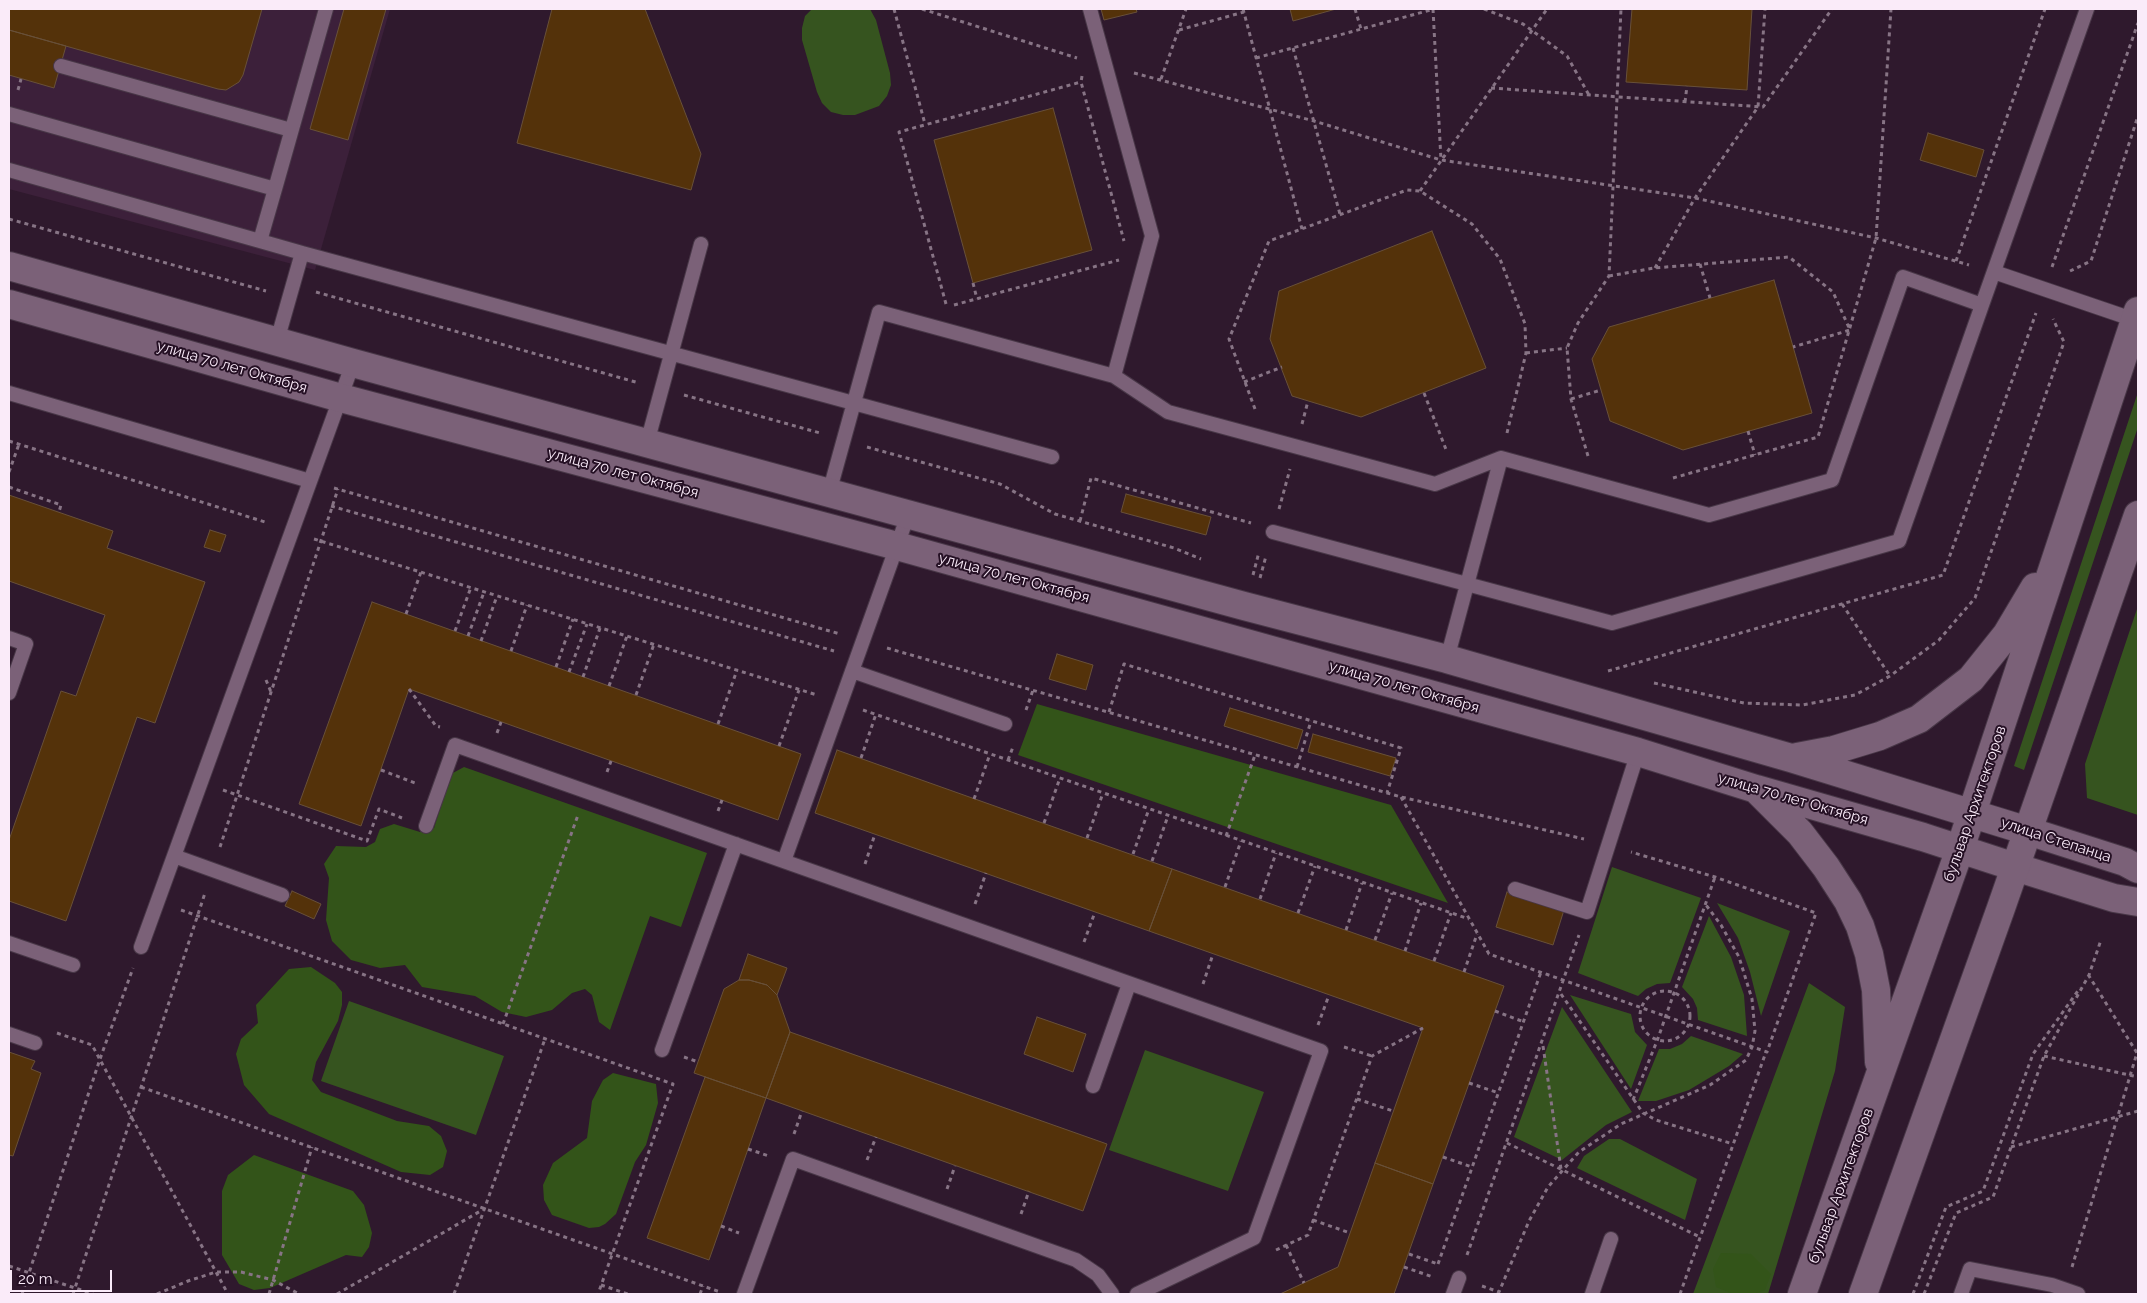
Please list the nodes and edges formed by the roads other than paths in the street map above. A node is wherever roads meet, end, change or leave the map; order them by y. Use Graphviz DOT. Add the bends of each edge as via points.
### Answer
graph roads {
  1 [pos="326,9"];
  2 [pos="1090,9"];
  3 [pos="2086,9"];
  4 [pos="61,66"];
  5 [pos="9,114"];
  6 [pos="292,130"];
  7 [pos="9,170"];
  8 [pos="275,189"];
  9 [pos="260,241"];
  10 [pos="702,244"];
  11 [pos="302,252"];
  12 [pos="9,266"];
  13 [pos="1994,272"];
  14 [pos="9,304"];
  15 [pos="1982,305"];
  16 [pos="2137,315"];
  17 [pos="277,341"];
  18 [pos="671,354"];
  19 [pos="353,362"];
  20 [pos="1114,376"];
  21 [pos="9,393"];
  22 [pos="341,398"];
  23 [pos="854,403"];
  24 [pos="647,443"];
  25 [pos="1052,457"];
  26 [pos="1501,458"];
  27 [pos="310,480"];
  28 [pos="829,493"];
  29 [pos="908,514"];
  30 [pos="2138,514"];
  31 [pos="1273,532"];
  32 [pos="2062,542"];
  33 [pos="897,546"];
  34 [pos="1467,584"];
  35 [pos="9,638"];
  36 [pos="1447,659"];
  37 [pos="854,664"];
  38 [pos="9,693"];
  39 [pos="1004,724"];
  40 [pos="1638,752"];
  41 [pos="1791,758"];
  42 [pos="1756,789"];
  43 [pos="1972,813"];
  44 [pos="426,826"];
  45 [pos="2028,831"];
  46 [pos="736,844"];
  47 [pos="1960,849"];
  48 [pos="174,856"];
  49 [pos="784,861"];
  50 [pos="2015,867"];
  51 [pos="2138,869"];
  52 [pos="1515,889"];
  53 [pos="282,895"];
  54 [pos="2138,902"];
  55 [pos="9,942"];
  56 [pos="141,947"];
  57 [pos="73,965"];
  58 [pos="1129,984"];
  59 [pos="9,1034"];
  60 [pos="35,1043"];
  61 [pos="662,1050"];
  62 [pos="1880,1075"];
  63 [pos="1093,1086"];
  64 [pos="1611,1239"];
  65 [pos="1459,1278"];
  66 [pos="2072,1292"];
  67 [pos="744,1294"];
  68 [pos="1112,1294"];
  69 [pos="1137,1294"];
  70 [pos="1453,1294"];
  71 [pos="1592,1294"];
  72 [pos="1802,1294"];
  73 [pos="1863,1294"];
  74 [pos="1961,1294"];
  1 -- 6 [label="lane"];
  2 -- 20 [label="lane" via="1152,236"];
  3 -- 13 [label="lane"];
  4 -- 6 [label="lane"];
  5 -- 8 [label="lane"];
  6 -- 8 [label="lane"];
  7 -- 9 [label="lane"];
  8 -- 9 [label="lane"];
  9 -- 11 [label="lane"];
  10 -- 18 [label="lane"];
  11 -- 17 [label="lane"];
  11 -- 18 [label="lane"];
  12 -- 17 [label="main road"];
  13 -- 15 [label="lane"];
  13 -- 16 [label="lane" via="2044,290"];
  14 -- 22 [label="main road, улица 70 лет Октября"];
  15 -- 26 [label="lane" via="1903,277 1832,480 1709,515"];
  15 -- 34 [label="lane" via="1899,541 1612,623"];
  16 -- 32 [label="main road, бульвар Архитекторов"];
  17 -- 19 [label="main road"];
  18 -- 23 [label="lane"];
  18 -- 24 [label="lane"];
  19 -- 22 [label="lane"];
  19 -- 24 [label="main road"];
  20 -- 23 [label="lane" via="878,312"];
  20 -- 26 [label="lane" via="1168,412 1435,484"];
  21 -- 27 [label="lane"];
  22 -- 27 [label="lane"];
  22 -- 33 [label="main road, улица 70 лет Октября"];
  23 -- 25 [label="lane"];
  23 -- 28 [label="lane"];
  24 -- 28 [label="main road"];
  26 -- 34 [label="lane"];
  27 -- 48 [label="lane"];
  28 -- 29 [label="main road"];
  29 -- 33 [label="lane"];
  29 -- 36 [label="main road"];
  30 -- 45 [label="main road"];
  31 -- 34 [label="lane"];
  32 -- 41 [label="main road" via="2007,634 1964,685 1905,727 1834,750"];
  32 -- 43 [label="main road, бульвар Архитекторов"];
  33 -- 37 [label="lane"];
  33 -- 40 [label="main road, улица 70 лет Октября"];
  34 -- 36 [label="lane"];
  35 -- 38 [label="lane" via="26,644"];
  36 -- 41 [label="main road"];
  37 -- 39 [label="lane"];
  37 -- 49 [label="lane"];
  40 -- 42 [label="main road, улица 70 лет Октября"];
  40 -- 52 [label="lane" via="1587,912"];
  41 -- 43 [label="main road"];
  42 -- 47 [label="main road, улица 70 лет Октября"];
  42 -- 62 [label="main road" via="1800,833 1826,867 1860,926 1876,990"];
  43 -- 45 [label="main road, улица Степанца"];
  43 -- 47 [label="main road, бульвар Архитекторов"];
  44 -- 46 [label="lane" via="455,745"];
  45 -- 50 [label="main road"];
  45 -- 51 [label="main road, улица Степанца" via="2126,862"];
  46 -- 49 [label="lane"];
  46 -- 61 [label="lane"];
  47 -- 50 [label="main road, улица 70 лет Октября"];
  47 -- 62 [label="main road, бульвар Архитекторов"];
  48 -- 53 [label="lane"];
  48 -- 56 [label="lane"];
  49 -- 58 [label="lane"];
  50 -- 54 [label="main road" via="2114,898"];
  50 -- 73 [label="main road"];
  55 -- 57 [label="lane"];
  58 -- 63 [label="lane"];
  58 -- 69 [label="lane" via="1321,1051 1254,1238"];
  59 -- 60 [label="lane"];
  62 -- 72 [label="main road, бульвар Архитекторов"];
  64 -- 71 [label="lane"];
  65 -- 70 [label="lane"];
  66 -- 74 [label="lane" via="1970,1268"];
  67 -- 68 [label="lane" via="793,1159 1076,1260 1098,1275"];
}
